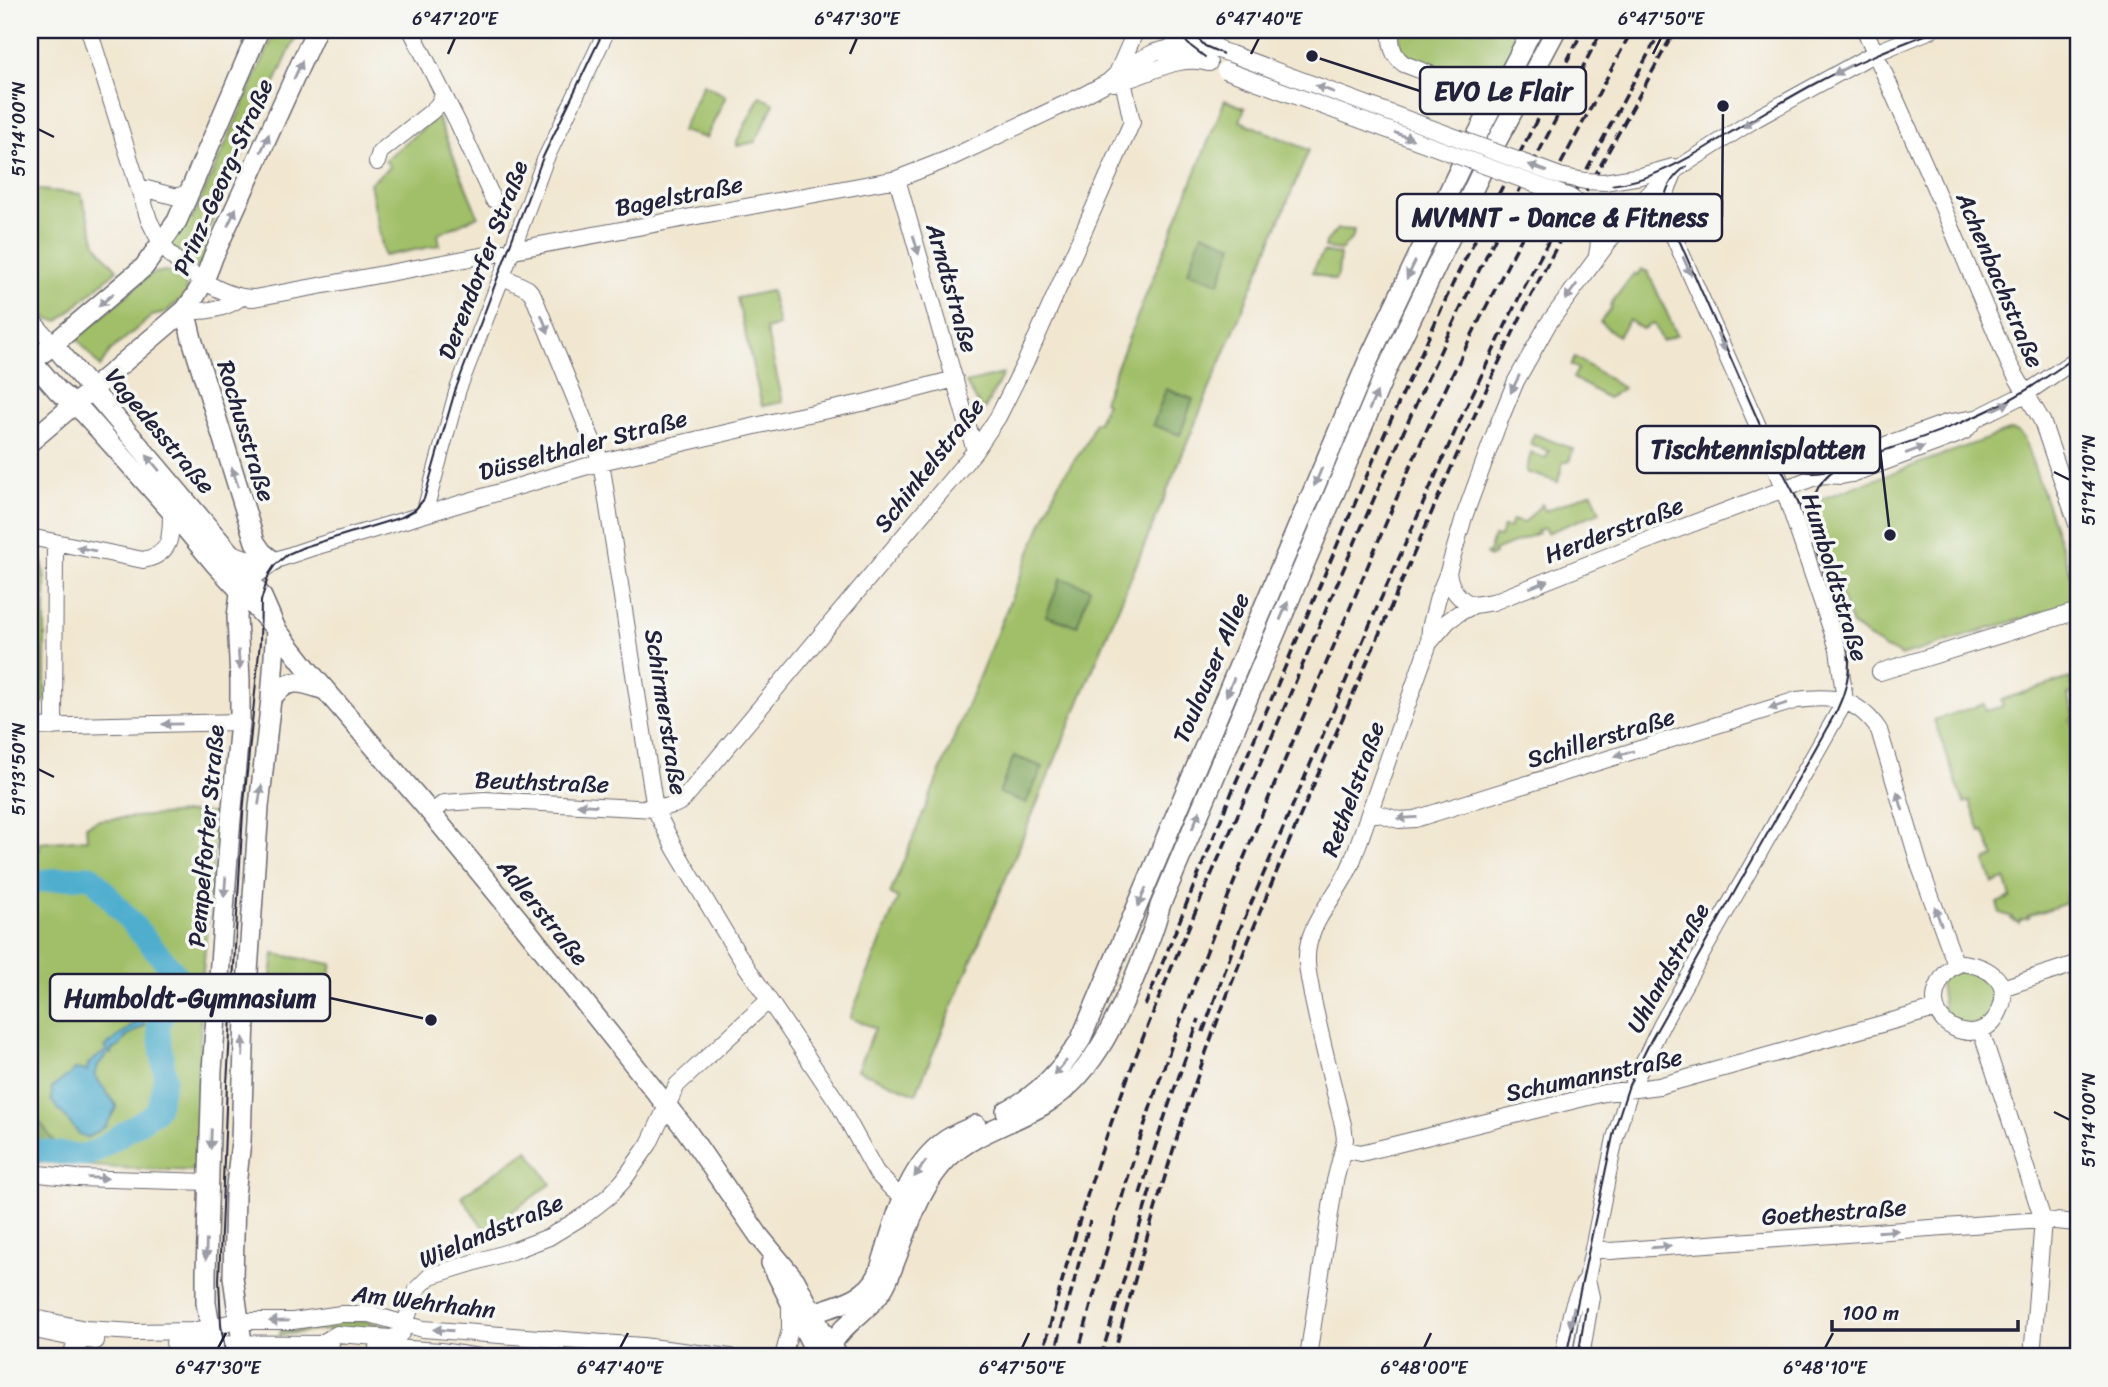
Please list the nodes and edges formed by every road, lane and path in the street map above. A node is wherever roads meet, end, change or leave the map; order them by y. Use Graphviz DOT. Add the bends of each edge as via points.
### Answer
graph roads {
  1 [pos="89,30"];
  2 [pos="259,30"];
  3 [pos="316,30"];
  4 [pos="411,30"];
  5 [pos="606,30"];
  6 [pos="1173,30"];
  7 [pos="1191,30"];
  8 [pos="1196,30"];
  9 [pos="1392,30"];
  10 [pos="1532,30"];
  11 [pos="1556,30"];
  12 [pos="1865,30"];
  13 [pos="1931,30"];
  14 [pos="1131,31"];
  15 [pos="1185,47"];
  16 [pos="1227,53"];
  17 [pos="1875,53"];
  18 [pos="1209,63"];
  19 [pos="1168,65"];
  20 [pos="1116,78"];
  21 [pos="443,95"];
  22 [pos="1496,99"];
  23 [pos="1491,152"];
  24 [pos="377,162"];
  25 [pos="1685,162"];
  26 [pos="897,179"];
  27 [pos="139,187"];
  28 [pos="189,192"];
  29 [pos="493,200"];
  30 [pos="162,244"];
  31 [pos="512,250"];
  32 [pos="1594,261"];
  33 [pos="178,262"];
  34 [pos="144,267"];
  35 [pos="502,276"];
  36 [pos="205,281"];
  37 [pos="240,298"];
  38 [pos="185,310"];
  39 [pos="30,318"];
  40 [pos="53,344"];
  41 [pos="2078,358"];
  42 [pos="31,361"];
  43 [pos="955,379"];
  44 [pos="92,389"];
  45 [pos="2025,394"];
  46 [pos="74,405"];
  47 [pos="30,442"];
  48 [pos="975,451"];
  49 [pos="601,462"];
  50 [pos="1784,490"];
  51 [pos="171,511"];
  52 [pos="424,514"];
  53 [pos="2078,527"];
  54 [pos="30,537"];
  55 [pos="55,542"];
  56 [pos="222,558"];
  57 [pos="273,561"];
  58 [pos="1448,572"];
  59 [pos="245,586"];
  60 [pos="1474,605"];
  61 [pos="2078,611"];
  62 [pos="237,628"];
  63 [pos="276,629"];
  64 [pos="1429,643"];
  65 [pos="1880,672"];
  66 [pos="325,690"];
  67 [pos="271,699"];
  68 [pos="1844,701"];
  69 [pos="240,722"];
  70 [pos="30,727"];
  71 [pos="54,727"];
  72 [pos="655,808"];
  73 [pos="1370,811"];
  74 [pos="431,813"];
  75 [pos="1160,906"];
  76 [pos="2078,963"];
  77 [pos="1956,965"];
  78 [pos="2002,988"];
  79 [pos="769,1000"];
  80 [pos="1935,1009"];
  81 [pos="1089,1022"];
  82 [pos="1981,1031"];
  83 [pos="1630,1090"];
  84 [pos="213,1095"];
  85 [pos="666,1105"];
  86 [pos="1343,1149"];
  87 [pos="237,1164"];
  88 [pos="30,1173"];
  89 [pos="209,1182"];
  90 [pos="912,1198"];
  91 [pos="2043,1220"];
  92 [pos="2078,1223"];
  93 [pos="759,1236"];
  94 [pos="1593,1248"];
  95 [pos="1587,1279"];
  96 [pos="30,1317"];
  97 [pos="404,1324"];
  98 [pos="30,1329"];
  99 [pos="514,1335"];
  100 [pos="815,1336"];
  101 [pos="544,1338"];
  102 [pos="241,1339"];
  103 [pos="83,1340"];
  104 [pos="213,1341"];
  105 [pos="322,1343"];
  106 [pos="70,1357"];
  107 [pos="481,1357"];
  108 [pos="521,1357"];
  109 [pos="534,1357"];
  110 [pos="541,1357"];
  111 [pos="730,1357"];
  112 [pos="783,1357"];
  113 [pos="1308,1357"];
  114 [pos="1563,1357"];
  115 [pos="1581,1357"];
  116 [pos="2032,1357"];
  1 -- 27 [label="street"];
  2 -- 28 [label="main road, Prinz-Georg-Straße"];
  36 -- 3 [label="main road, Prinz-Georg-Straße, one-way"];
  4 -- 21 [label="street"];
  5 -- 31 [label="street, Derendorfer Straße" via="553,140"];
  6 -- 15 [label="street"];
  7 -- 15 [label="street"];
  8 -- 16 [label="street"];
  9 -- 22 [label="street" via="1391,46 1401,62"];
  10 -- 22 [label="main road, Toulouser Allee"];
  11 -- 23 [label="main road, Toulouser Allee"];
  12 -- 17 [label="street, Achenbachstraße"];
  13 -- 17 [label="street, Rethelstraße"];
  14 -- 20 [label="street"];
  15 -- 16 [label="street, Bagelstraße"];
  15 -- 18 [label="street"];
  15 -- 19 [label="street, Bagelstraße"];
  15 -- 20 [label="street, Bagelstraße" via="1155,52"];
  25 -- 16 [label="street, Rethelstraße, one-way, bridge" via="1604,182 1560,176"];
  17 -- 25 [label="street, Rethelstraße, one-way"];
  17 -- 45 [label="street, Achenbachstraße"];
  18 -- 19 [label="street, Bagelstraße" via="1194,60"];
  18 -- 32 [label="street, one-way, bridge" via="1570,197 1592,215 1600,242"];
  19 -- 20 [label="street, Bagelstraße"];
  20 -- 26 [label="street, Bagelstraße"];
  20 -- 48 [label="street, Schinkelstraße" via="1132,122 1027,359"];
  21 -- 24 [label="street" via="431,112 380,152"];
  21 -- 29 [label="street"];
  22 -- 23 [label="main road, Toulouser Allee" via="1503,106 1488,141"];
  22 -- 81 [label="main road, Toulouser Allee, one-way" via="1368,361"];
  75 -- 23 [label="main road, Toulouser Allee, one-way" via="1370,409"];
  25 -- 32 [label="street, Rethelstraße" via="1637,205"];
  25 -- 50 [label="street, Humboldtstraße, one-way" via="1667,186 1666,219"];
  26 -- 31 [label="street, Bagelstraße"];
  26 -- 43 [label="street, Arndtstraße, one-way"];
  27 -- 28 [label="street" via="177,197"];
  27 -- 30 [label="street"];
  28 -- 30 [label="main road, Prinz-Georg-Straße"];
  30 -- 33 [label="street"];
  30 -- 34 [label="main road, Prinz-Georg-Straße"];
  31 -- 35 [label="street, Derendorfer Straße"];
  31 -- 37 [label="street, Bagelstraße"];
  32 -- 58 [label="street, Rethelstraße, one-way" via="1548,324 1516,381"];
  33 -- 34 [label="street"];
  33 -- 36 [label="street"];
  34 -- 40 [label="main road, Prinz-Georg-Straße, one-way"];
  35 -- 49 [label="street, Schirmerstraße, one-way" via="533,295"];
  35 -- 52 [label="street, Derendorfer Straße" via="458,389"];
  36 -- 37 [label="street"];
  36 -- 38 [label="main road, Prinz-Georg-Straße"];
  37 -- 38 [label="street, Bagelstraße" via="196,312"];
  38 -- 44 [label="main road, Prinz-Georg-Straße"];
  57 -- 38 [label="main road, Rochusstraße, one-way" via="255,542"];
  39 -- 40 [label="street, Vagedesstraße"];
  40 -- 42 [label="main road, Prinz-Georg-Straße"];
  40 -- 44 [label="main road, Vagedesstraße"];
  41 -- 45 [label="street, Herderstraße"];
  42 -- 46 [label="main road, Vagedesstraße"];
  43 -- 48 [label="street, Arndtstraße"];
  43 -- 49 [label="street, Düsselthaler Straße"];
  44 -- 46 [label="main road, Prinz-Georg-Straße"];
  56 -- 44 [label="main road, Vagedesstraße, one-way"];
  50 -- 45 [label="street, Herderstraße, one-way" via="1827,474 1847,459 1947,423 1977,418"];
  45 -- 53 [label="street, Achenbachstraße" via="2042,421"];
  46 -- 47 [label="main road, Prinz-Georg-Straße"];
  46 -- 51 [label="main road, Vagedesstraße"];
  48 -- 72 [label="street, Schinkelstraße" via="682,801"];
  49 -- 52 [label="street, Düsselthaler Straße"];
  49 -- 72 [label="street, Schirmerstraße"];
  60 -- 50 [label="street, Herderstraße, one-way" via="1493,602"];
  50 -- 68 [label="street, Humboldtstraße" via="1838,649"];
  51 -- 55 [label="street, one-way" via="168,543 155,558 143,560"];
  51 -- 56 [label="main road, Vagedesstraße"];
  52 -- 57 [label="street, Düsselthaler Straße"];
  54 -- 55 [label="street"];
  55 -- 71 [label="street"];
  56 -- 57 [label="street"];
  56 -- 59 [label="main road, Vagedesstraße"];
  57 -- 59 [label="main road, Düsselthaler Straße"];
  58 -- 60 [label="street" via="1453,589"];
  58 -- 64 [label="street, Rethelstraße"];
  59 -- 62 [label="main road, Pempelforter Straße"];
  59 -- 63 [label="main road, Adlerstraße"];
  60 -- 64 [label="street, Herderstraße" via="1448,621"];
  61 -- 65 [label="street"];
  62 -- 63 [label="main road" via="252,623"];
  62 -- 69 [label="main road, Pempelforter Straße, one-way"];
  63 -- 66 [label="main road, Adlerstraße"];
  63 -- 67 [label="main road, Pempelforter Straße"];
  64 -- 73 [label="street, Rethelstraße"];
  66 -- 67 [label="main road" via="289,683"];
  66 -- 74 [label="main road, Adlerstraße"];
  87 -- 67 [label="main road, Pempelforter Straße, one-way" via="258,820"];
  68 -- 73 [label="street, Schillerstraße, one-way" via="1821,696 1797,700 1415,819 1399,820"];
  77 -- 68 [label="street, one-way" via="1878,730 1858,707"];
  68 -- 83 [label="street, Uhlandstraße" via="1662,1024"];
  69 -- 71 [label="street, one-way"];
  69 -- 84 [label="main road, Pempelforter Straße, one-way"];
  70 -- 71 [label="street"];
  72 -- 74 [label="street, Beuthstraße, one-way" via="485,800 444,803"];
  72 -- 79 [label="street, Schirmerstraße" via="674,849"];
  73 -- 86 [label="street, Rethelstraße" via="1347,873 1315,926 1306,964 1343,1125"];
  74 -- 85 [label="main road, Adlerstraße"];
  75 -- 81 [label="main road" via="1135,944 1103,1016"];
  75 -- 90 [label="main road, Toulouser Allee" via="1115,1020 1079,1077 1043,1106 957,1150"];
  76 -- 78 [label="street"];
  77 -- 78 [label="street" via="1983,969 1996,977"];
  77 -- 80 [label="street" via="1938,984"];
  78 -- 82 [label="street" via="2004,998 1998,1013"];
  79 -- 85 [label="street, Wielandstraße" via="681,1079"];
  79 -- 90 [label="street, Schirmerstraße" via="838,1103 876,1172 893,1191"];
  80 -- 82 [label="street" via="1954,1027 1969,1033"];
  80 -- 83 [label="street, Schumannstraße" via="1659,1086"];
  81 -- 90 [label="main road, Toulouser Allee, one-way" via="1051,1079 1015,1107 935,1149 912,1180"];
  82 -- 91 [label="street"];
  83 -- 86 [label="street, Schumannstraße" via="1361,1153"];
  83 -- 94 [label="street, Uhlandstraße" via="1615,1138"];
  84 -- 87 [label="main road" via="222,1085 236,1089"];
  84 -- 89 [label="main road, Pempelforter Straße, one-way"];
  85 -- 93 [label="main road, Adlerstraße"];
  85 -- 97 [label="street, Wielandstraße" via="649,1144 609,1196 549,1237 430,1276 417,1289"];
  86 -- 113 [label="street, Rethelstraße"];
  87 -- 102 [label="main road, Pempelforter Straße" via="233,1277"];
  88 -- 89 [label="street, one-way"];
  89 -- 104 [label="main road, Pempelforter Straße, one-way" via="205,1295"];
  90 -- 100 [label="main road" via="876,1280 834,1308"];
  90 -- 100 [label="main road" via="881,1293 839,1331"];
  91 -- 92 [label="street, Goethestraße"];
  94 -- 91 [label="street, Goethestraße, one-way" via="1610,1251"];
  91 -- 116 [label="street"];
  93 -- 100 [label="main road, Adlerstraße" via="790,1302"];
  93 -- 100 [label="main road, Adlerstraße" via="794,1280"];
  94 -- 95 [label="street, Uhlandstraße"];
  95 -- 114 [label="street, Uhlandstraße, one-way" via="1574,1303"];
  95 -- 115 [label="street, Uhlandstraße" via="1591,1297"];
  96 -- 104 [label="street, Am Wehrhahn" via="106,1331 192,1331"];
  99 -- 97 [label="street, Am Wehrhahn, one-way"];
  97 -- 102 [label="street, Am Wehrhahn, one-way" via="381,1315 355,1313 293,1321"];
  97 -- 105 [label="street" via="395,1337 337,1334"];
  98 -- 103 [label="street, Am Wehrhahn"];
  99 -- 101 [label="street, Am Wehrhahn"];
  99 -- 107 [label="street" via="503,1343 483,1342"];
  100 -- 112 [label="street"];
  101 -- 110 [label="street" via="551,1349"];
  101 -- 111 [label="street, Am Wehrhahn"];
  102 -- 104 [label="street, Am Wehrhahn"];
  102 -- 104 [label="street, Am Wehrhahn"];
  102 -- 105 [label="street, Am Wehrhahn"];
  103 -- 104 [label="street, Am Wehrhahn"];
  103 -- 106 [label="street"];
  105 -- 107 [label="street, Am Wehrhahn"];
  108 -- 109 [label="street"];
}
